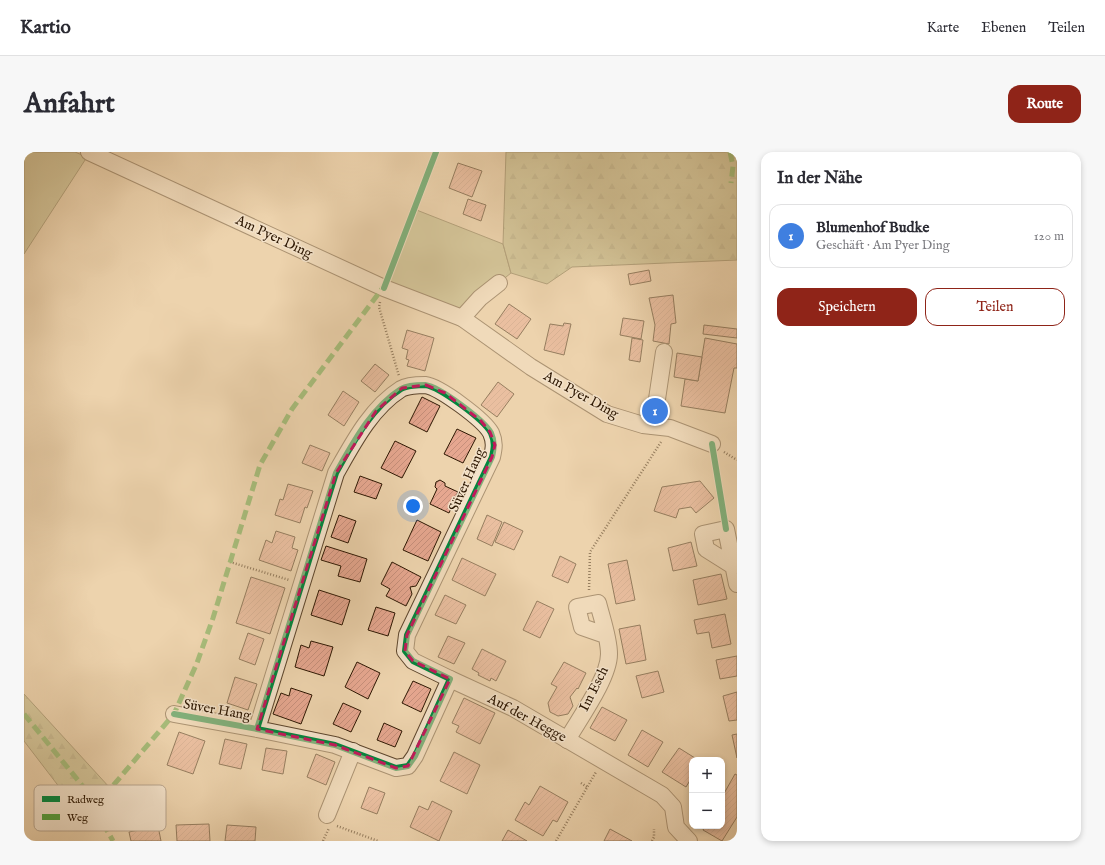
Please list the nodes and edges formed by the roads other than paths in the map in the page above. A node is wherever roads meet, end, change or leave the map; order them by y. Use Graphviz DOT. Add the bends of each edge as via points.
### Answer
graph roads {
  1 [pos="89,152"];
  2 [pos="499,283"];
  3 [pos="462,318"];
  4 [pos="664,352"];
  5 [pos="653,426"];
  6 [pos="712,444"];
  7 [pos="733,566"];
  8 [pos="737,584"];
  9 [pos="591,604"];
  10 [pos="450,679"];
  11 [pos="174,714"];
  12 [pos="256,729"];
  13 [pos="567,740"];
  14 [pos="352,752"];
  15 [pos="331,820"];
  16 [pos="689,841"];
  1 -- 3 [label="street, Am Pyer Ding" via="384,288"];
  2 -- 3 [label="street" via="480,298"];
  3 -- 5 [label="street, Am Pyer Ding" via="531,367 607,414"];
  4 -- 5 [label="street"];
  5 -- 6 [label="street, Am Pyer Ding" via="670,428"];
  7 -- 7 [label="street" via="726,529 702,534 706,549"];
  7 -- 8 [label="street"];
  9 -- 13 [label="street, Im Esch" via="598,603 609,654 608,666"];
  10 -- 12 [label="street, Süver Hang" via="413,661 405,651 407,635 492,457 495,445 490,432 481,421 445,394 426,385 402,388 376,411 336,473"];
  10 -- 13 [label="street, Auf der Hegge" via="513,708"];
  10 -- 14 [label="street, Süver Hang" via="408,766 396,768"];
  11 -- 12 [label="street, Süver Hang"];
  12 -- 14 [label="street, Süver Hang" via="335,745"];
  13 -- 16 [label="street, Auf der Hegge" via="662,796 673,807 676,827"];
  14 -- 15 [label="street"];
}
